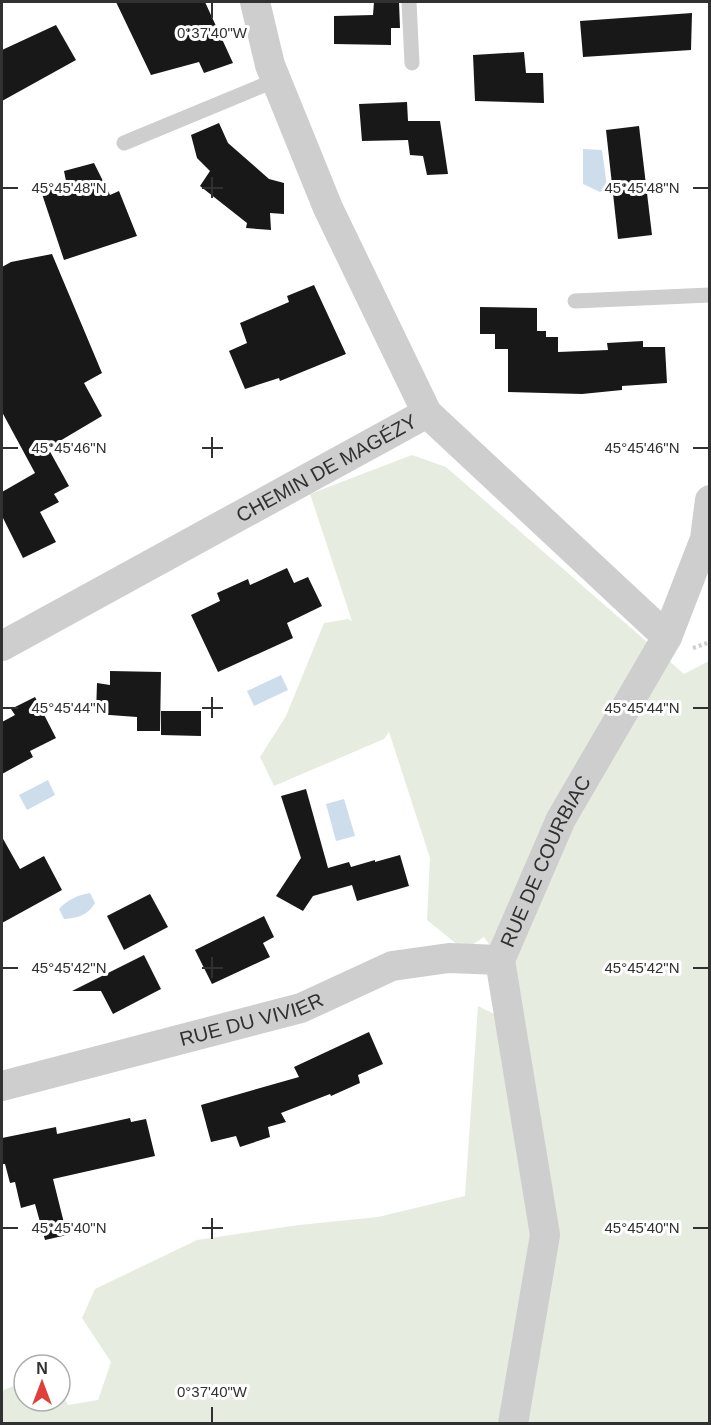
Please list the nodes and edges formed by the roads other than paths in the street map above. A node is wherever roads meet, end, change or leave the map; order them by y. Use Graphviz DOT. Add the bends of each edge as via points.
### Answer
graph roads {
  1 [pos="255,2"];
  2 [pos="409,2"];
  3 [pos="412,63"];
  4 [pos="276,80"];
  5 [pos="124,143"];
  6 [pos="710,296"];
  7 [pos="575,301"];
  8 [pos="427,412"];
  9 [pos="710,500"];
  10 [pos="667,637"];
  11 [pos="2,645"];
  12 [pos="500,960"];
  13 [pos="2,1086"];
  14 [pos="513,1424"];
  1 -- 4 [label="street"];
  2 -- 3 [label="lane"];
  4 -- 5 [label="lane"];
  4 -- 8 [label="street" via="328,208"];
  6 -- 7 [label="lane"];
  8 -- 10 [label="street, CHEMIN DE MAGÉZY"];
  8 -- 11 [label="street, CHEMIN DE MAGÉZY"];
  9 -- 10 [label="street, RUE DE COURBIAC" via="705,539"];
  10 -- 12 [label="street, RUE DE COURBIAC" via="561,819"];
  12 -- 13 [label="street, RUE DU VIVIER" via="449,958 392,966 301,1008"];
  12 -- 14 [label="street, RUE DE COURBIAC" via="545,1235"];
}
